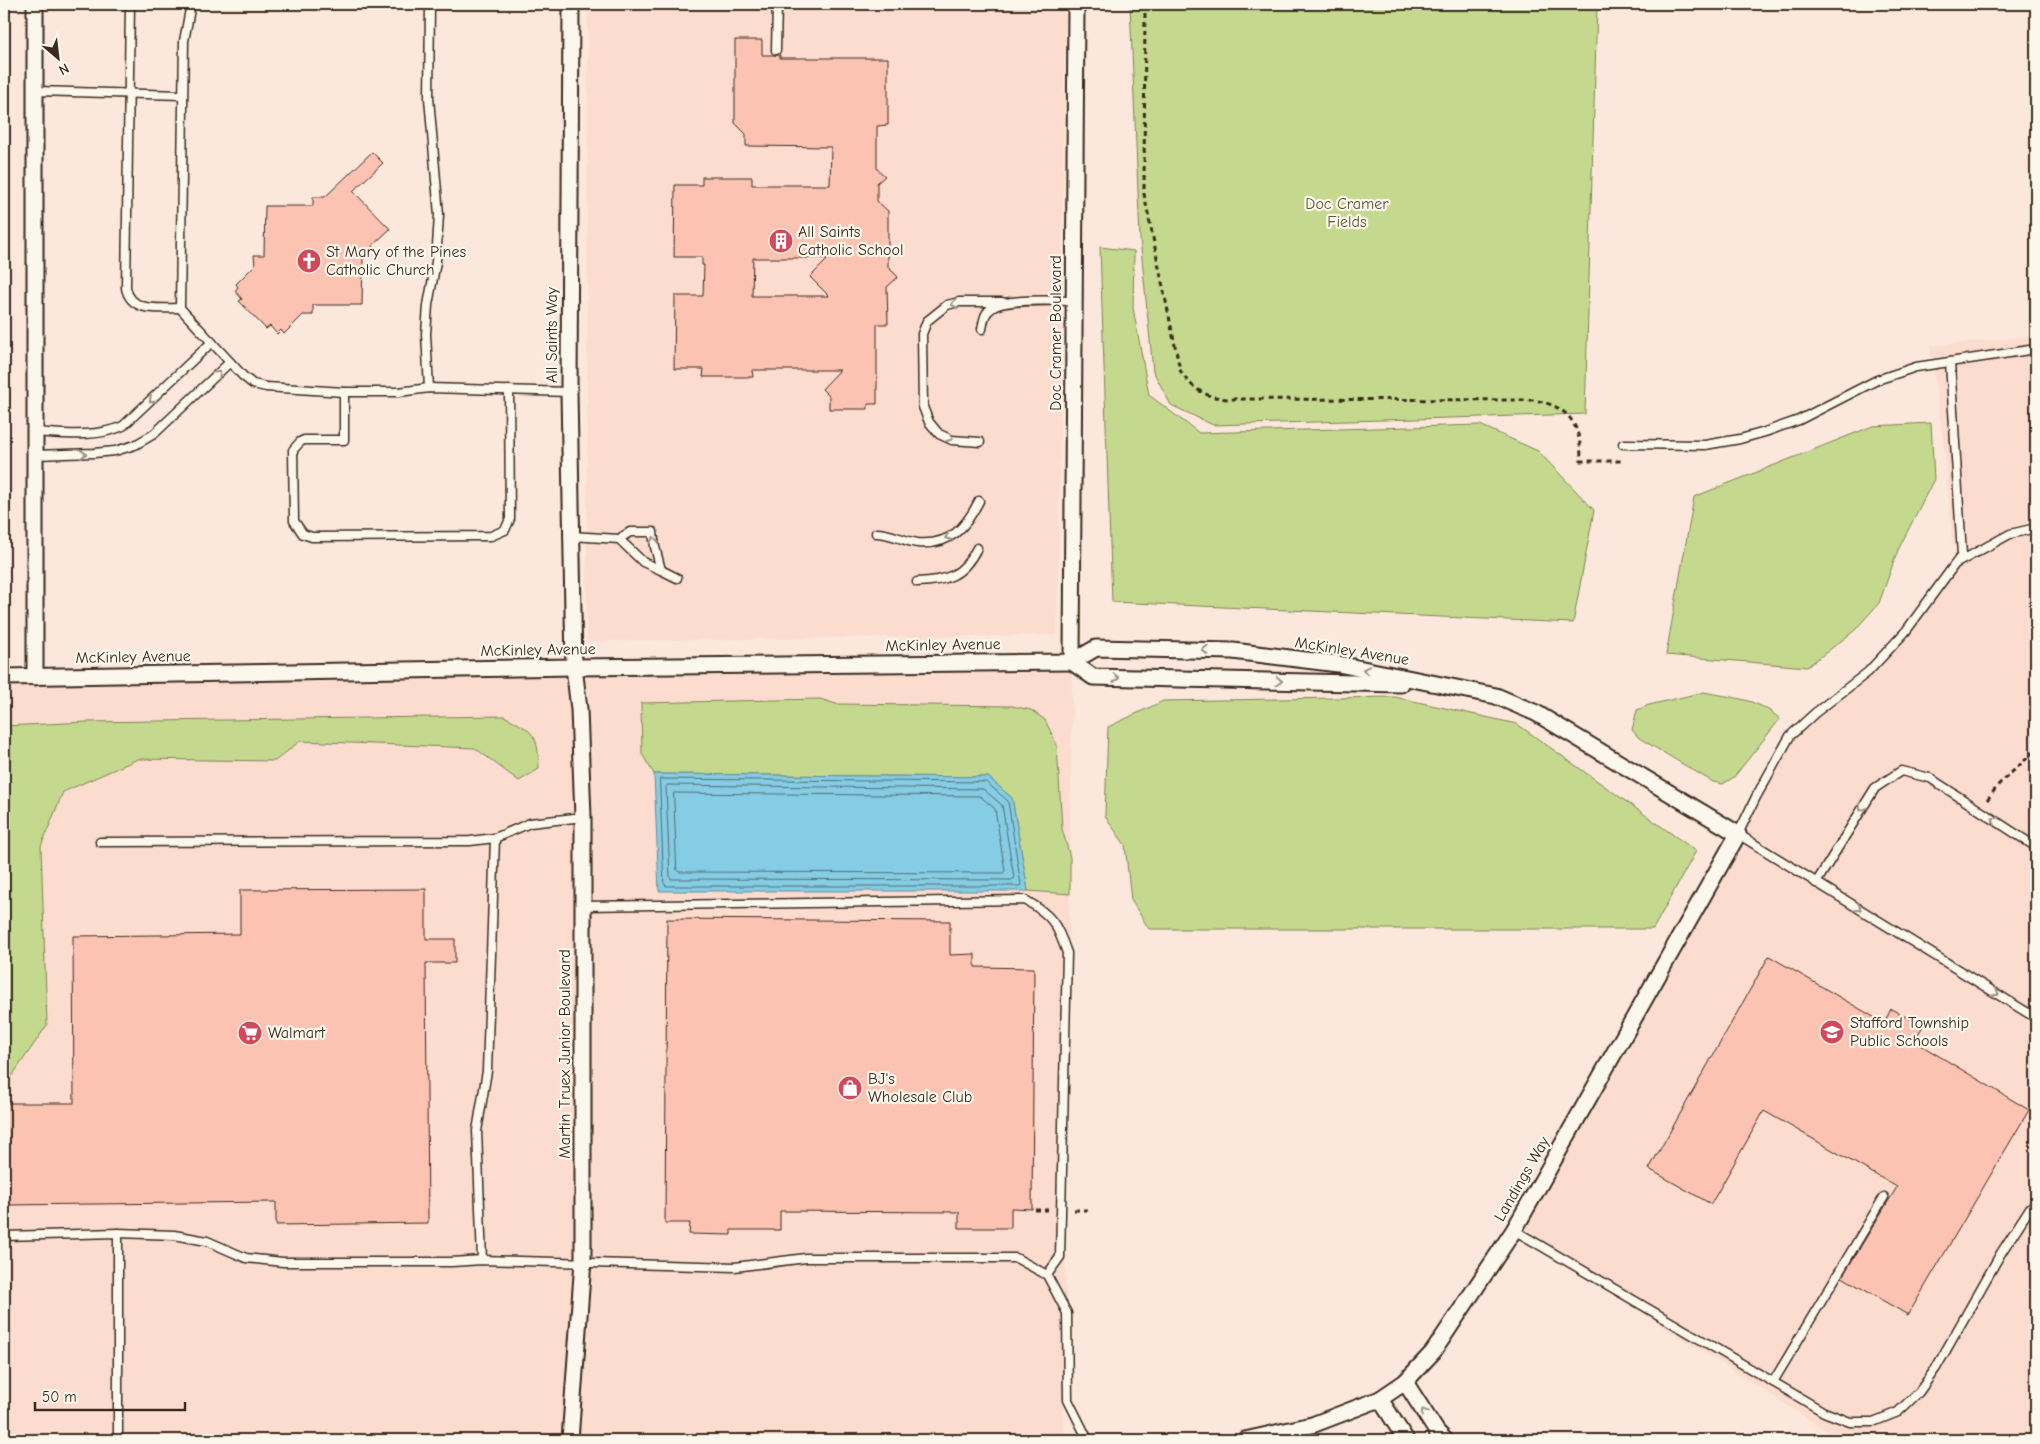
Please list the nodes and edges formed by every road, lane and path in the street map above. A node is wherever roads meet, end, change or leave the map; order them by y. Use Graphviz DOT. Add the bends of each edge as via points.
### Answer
graph roads {
  1 [pos="35,4"];
  2 [pos="130,4"];
  3 [pos="191,4"];
  4 [pos="430,4"];
  5 [pos="571,4"];
  6 [pos="777,4"];
  7 [pos="1076,4"];
  8 [pos="1145,4"];
  9 [pos="776,50"];
  10 [pos="35,91"];
  11 [pos="127,95"];
  12 [pos="182,96"];
  13 [pos="1073,301"];
  14 [pos="1002,302"];
  15 [pos="180,308"];
  16 [pos="982,329"];
  17 [pos="212,342"];
  18 [pos="2036,349"];
  19 [pos="230,362"];
  20 [pos="1950,362"];
  21 [pos="429,388"];
  22 [pos="509,390"];
  23 [pos="344,392"];
  24 [pos="569,392"];
  25 [pos="35,432"];
  26 [pos="980,442"];
  27 [pos="1623,444"];
  28 [pos="35,454"];
  29 [pos="1623,460"];
  30 [pos="979,501"];
  31 [pos="2036,528"];
  32 [pos="876,533"];
  33 [pos="571,536"];
  34 [pos="619,539"];
  35 [pos="977,548"];
  36 [pos="1955,564"];
  37 [pos="661,570"];
  38 [pos="677,578"];
  39 [pos="917,582"];
  40 [pos="1072,662"];
  41 [pos="574,667"];
  42 [pos="4,677"];
  43 [pos="35,677"];
  44 [pos="1449,686"];
  45 [pos="2036,750"];
  46 [pos="1979,810"];
  47 [pos="582,817"];
  48 [pos="1738,834"];
  49 [pos="495,838"];
  50 [pos="100,842"];
  51 [pos="2036,847"];
  52 [pos="1816,883"];
  53 [pos="582,906"];
  54 [pos="2036,1018"];
  55 [pos="1884,1196"];
  56 [pos="2036,1203"];
  57 [pos="1514,1230"];
  58 [pos="118,1233"];
  59 [pos="4,1236"];
  60 [pos="482,1260"];
  61 [pos="582,1261"];
  62 [pos="1047,1275"];
  63 [pos="1405,1382"];
  64 [pos="1773,1382"];
  65 [pos="1380,1399"];
  66 [pos="118,1440"];
  67 [pos="570,1440"];
  68 [pos="1088,1440"];
  69 [pos="1245,1440"];
  70 [pos="1406,1440"];
  71 [pos="1445,1440"];
  1 -- 10 [label="street"];
  2 -- 11 [label="lane"];
  3 -- 12 [label="lane" via="184,41"];
  4 -- 21 [label="lane" via="429,98 439,215 426,334"];
  5 -- 24 [label="street, All Saints Way"];
  6 -- 9 [label="lane"];
  7 -- 13 [label="street, Doc Cramer Boulevard"];
  8 -- 29 [label="path" via="1144,194 1178,360 1185,379 1192,386 1207,396 1227,400 1554,404 1571,420 1579,438 1581,461"];
  10 -- 11 [label="lane"];
  10 -- 25 [label="street"];
  11 -- 12 [label="lane"];
  11 -- 15 [label="lane" via="127,292 131,301 139,306"];
  12 -- 15 [label="lane"];
  13 -- 14 [label="lane"];
  13 -- 40 [label="street, Doc Cramer Boulevard"];
  14 -- 16 [label="lane" via="984,317"];
  14 -- 26 [label="lane, one-way" via="947,304 927,321 922,334 923,407 928,422 939,434 952,440"];
  15 -- 17 [label="lane"];
  17 -- 19 [label="lane"];
  17 -- 25 [label="lane, one-way" via="123,426 87,434"];
  18 -- 20 [label="lane"];
  19 -- 23 [label="lane" via="253,384"];
  28 -- 19 [label="lane, one-way" via="94,454 135,445 154,434"];
  20 -- 27 [label="lane" via="1877,380 1799,420 1765,432 1705,445"];
  20 -- 36 [label="lane" via="1962,555"];
  21 -- 22 [label="lane"];
  21 -- 23 [label="lane" via="399,392"];
  22 -- 23 [label="lane" via="510,519 501,532 490,536 312,537 303,534 294,522 293,450 304,440 344,440"];
  22 -- 24 [label="lane"];
  24 -- 33 [label="street, All Saints Way"];
  25 -- 28 [label="street"];
  28 -- 43 [label="street"];
  30 -- 32 [label="lane, one-way" via="968,521 956,533 936,542 918,542 888,533"];
  31 -- 36 [label="lane" via="2010,534"];
  33 -- 34 [label="lane"];
  33 -- 41 [label="street, All Saints Way"];
  34 -- 37 [label="lane" via="643,562"];
  37 -- 34 [label="lane, one-way" via="653,532 630,532"];
  35 -- 39 [label="lane" via="970,563 956,574 939,581"];
  36 -- 48 [label="lane" via="1906,631 1868,672 1790,736"];
  37 -- 38 [label="lane"];
  40 -- 41 [label="street, McKinley Avenue"];
  40 -- 44 [label="street, McKinley Avenue, one-way" via="1094,677"];
  44 -- 40 [label="street, McKinley Avenue, one-way" via="1338,664 1233,651 1096,648"];
  41 -- 43 [label="street, McKinley Avenue"];
  41 -- 47 [label="street, Martin Truex Junior Boulevard" via="579,709"];
  42 -- 43 [label="street, McKinley Avenue"];
  44 -- 48 [label="street, McKinley Avenue" via="1496,696 1536,713"];
  45 -- 46 [label="path" via="1999,784"];
  51 -- 46 [label="lane, one-way"];
  46 -- 52 [label="lane, one-way" via="1930,778 1901,771 1875,788"];
  47 -- 49 [label="lane" via="530,823"];
  47 -- 53 [label="street, Martin Truex Junior Boulevard"];
  48 -- 52 [label="lane"];
  48 -- 57 [label="street, Landings Way"];
  49 -- 50 [label="lane" via="460,841"];
  49 -- 60 [label="lane" via="487,1071 477,1131"];
  52 -- 54 [label="lane, one-way"];
  53 -- 61 [label="street, Martin Truex Junior Boulevard"];
  53 -- 62 [label="lane" via="1025,900 1045,911 1059,930 1067,953 1060,1257"];
  55 -- 64 [label="lane"];
  56 -- 64 [label="lane" via="2001,1253 1936,1368 1919,1392 1898,1412 1872,1422 1850,1422 1824,1412"];
  57 -- 63 [label="street, Landings Way" via="1433,1352"];
  57 -- 64 [label="lane"];
  58 -- 59 [label="lane"];
  58 -- 60 [label="lane" via="174,1235 207,1241 246,1258 283,1262"];
  58 -- 66 [label="lane"];
  60 -- 61 [label="lane"];
  61 -- 62 [label="lane" via="736,1267 806,1258 1016,1258"];
  61 -- 67 [label="street, Martin Truex Junior Boulevard"];
  62 -- 68 [label="lane" via="1067,1313 1068,1400"];
  63 -- 65 [label="street, Landings Way"];
  71 -- 63 [label="street, one-way"];
  65 -- 69 [label="street, Landings Way" via="1312,1425"];
  65 -- 70 [label="street"];
}
